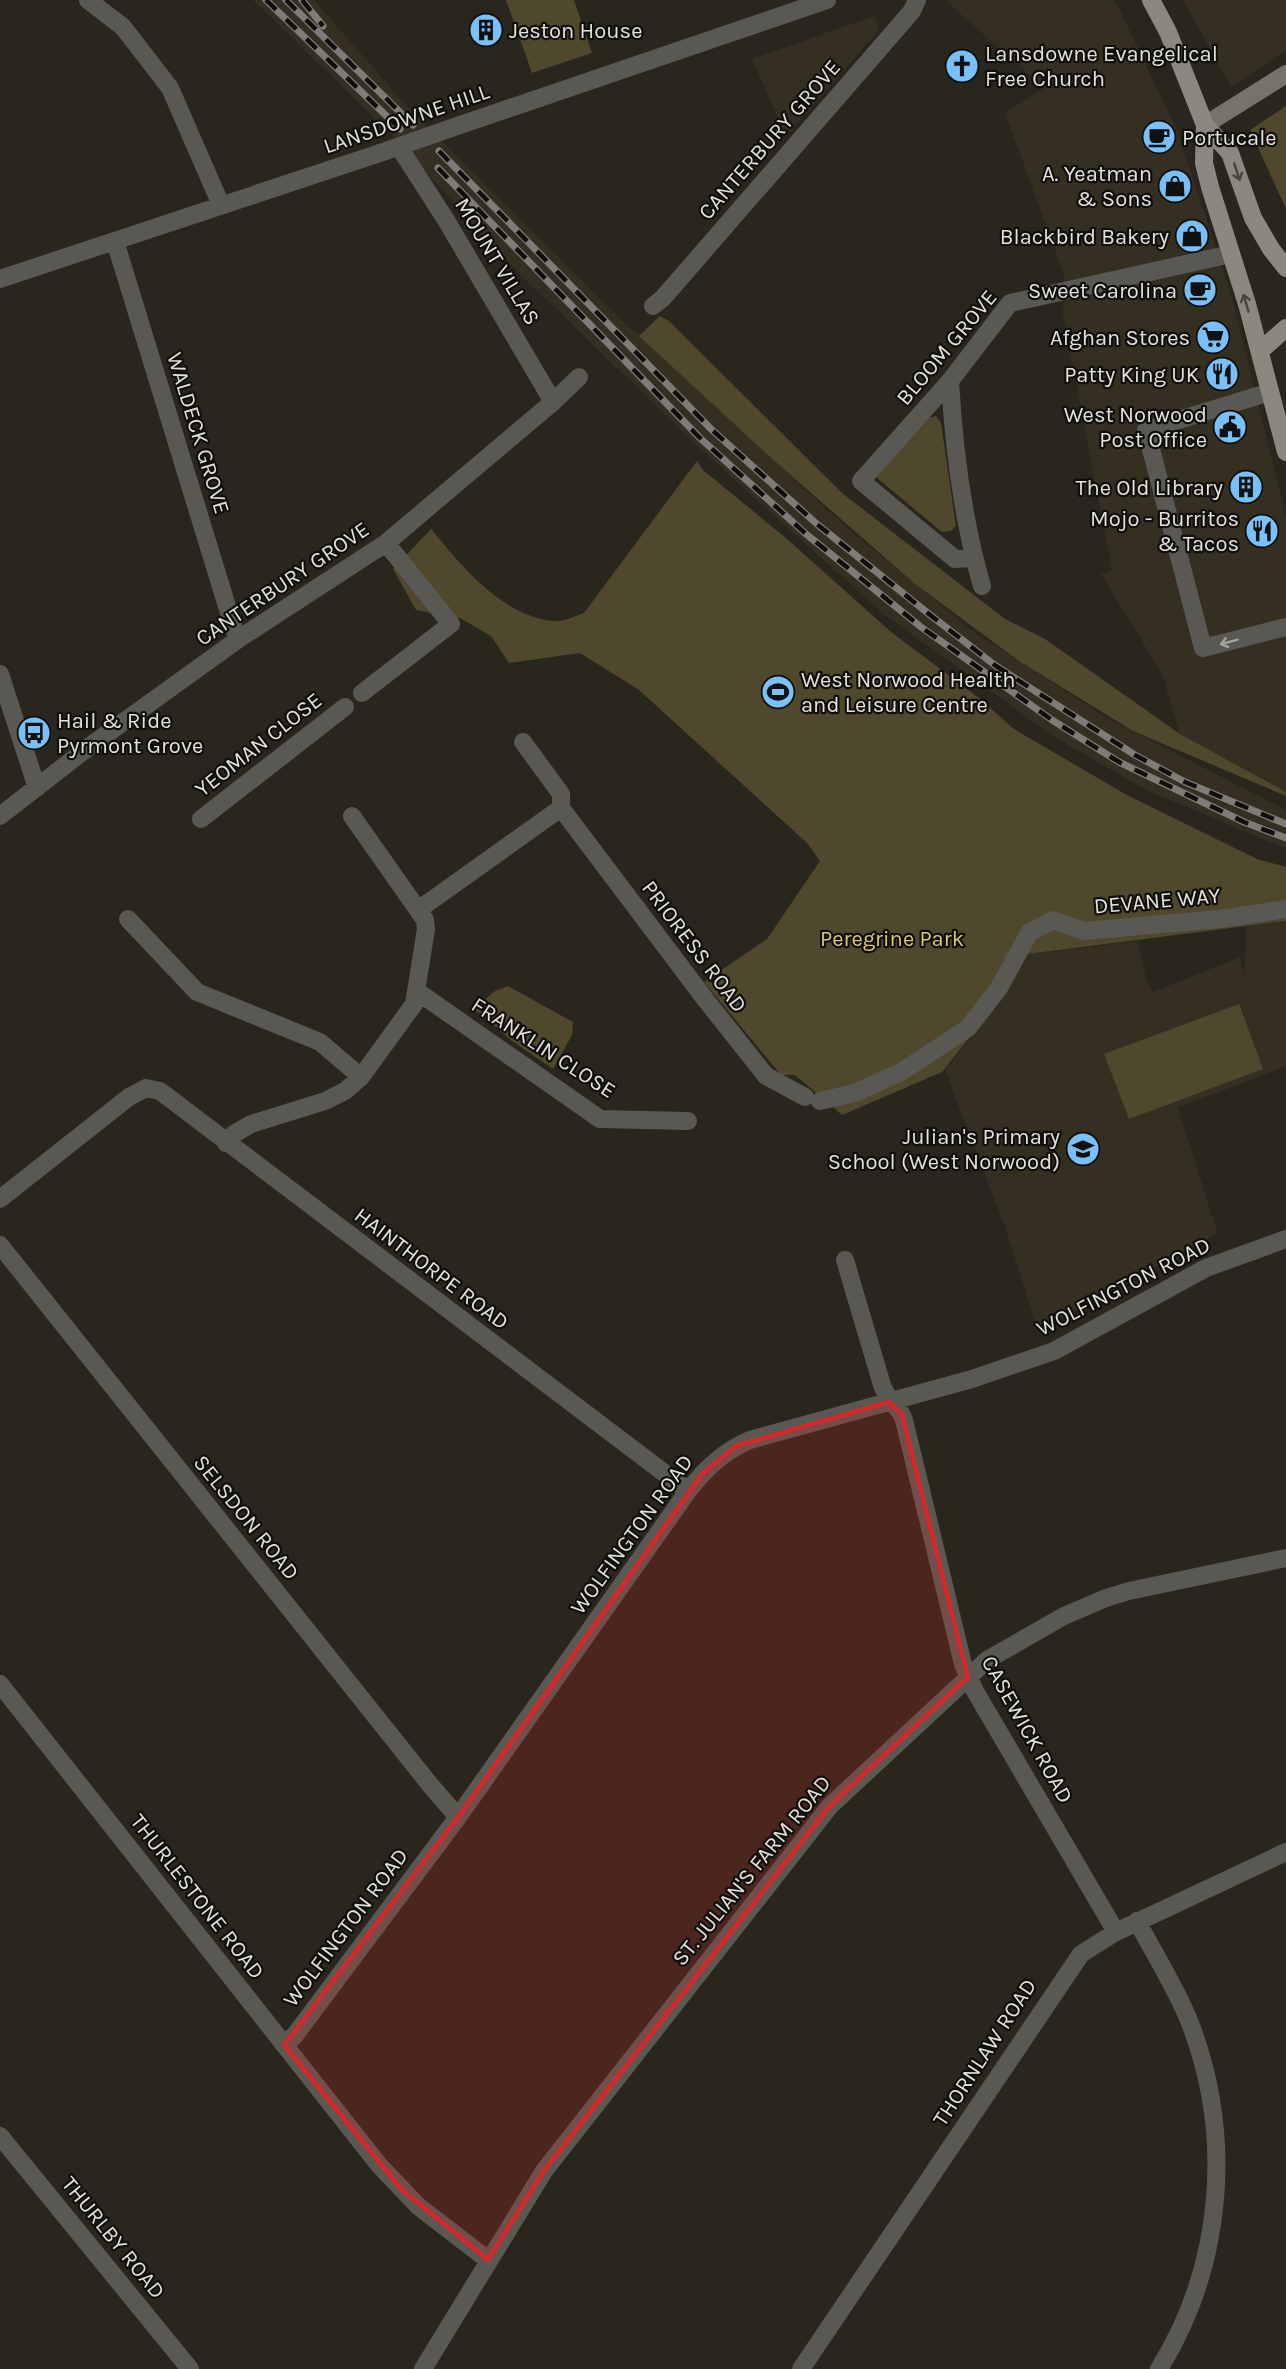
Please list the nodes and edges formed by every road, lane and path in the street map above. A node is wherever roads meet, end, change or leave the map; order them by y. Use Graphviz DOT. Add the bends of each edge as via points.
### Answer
graph roads {
  1 [pos="88,0"];
  2 [pos="827,0"];
  3 [pos="917,0"];
  4 [pos="1151,0"];
  5 [pos="1286,74"];
  6 [pos="1205,125"];
  7 [pos="399,147"];
  8 [pos="221,205"];
  9 [pos="115,241"];
  10 [pos="1231,254"];
  11 [pos="1286,268"];
  12 [pos="0,279"];
  13 [pos="652,306"];
  14 [pos="1286,328"];
  15 [pos="1260,351"];
  16 [pos="579,377"];
  17 [pos="950,381"];
  18 [pos="1270,392"];
  19 [pos="553,402"];
  20 [pos="1286,452"];
  21 [pos="386,543"];
  22 [pos="974,558"];
  23 [pos="982,586"];
  24 [pos="1286,627"];
  25 [pos="240,638"];
  26 [pos="0,674"];
  27 [pos="362,693"];
  28 [pos="345,707"];
  29 [pos="523,742"];
  30 [pos="37,788"];
  31 [pos="561,808"];
  32 [pos="2,811"];
  33 [pos="352,816"];
  34 [pos="201,819"];
  35 [pos="1286,909"];
  36 [pos="418,910"];
  37 [pos="128,919"];
  38 [pos="418,992"];
  39 [pos="361,1077"];
  40 [pos="812,1099"];
  41 [pos="688,1121"];
  42 [pos="226,1143"];
  43 [pos="0,1199"];
  44 [pos="1286,1239"];
  45 [pos="0,1245"];
  46 [pos="845,1260"];
  47 [pos="889,1402"];
  48 [pos="688,1491"];
  49 [pos="1286,1558"];
  50 [pos="968,1677"];
  51 [pos="0,1684"];
  52 [pos="458,1817"];
  53 [pos="1286,1852"];
  54 [pos="1137,1921"];
  55 [pos="1116,1932"];
  56 [pos="284,2045"];
  57 [pos="0,2136"];
  58 [pos="488,2260"];
  59 [pos="190,2369"];
  60 [pos="423,2369"];
  61 [pos="801,2369"];
  62 [pos="1159,2369"];
  1 -- 8 [label="street" via="123,27 170,88"];
  2 -- 7 [label="street, LANSDOWNE HILL, bridge"];
  3 -- 13 [label="street, CANTERBURY GROVE" via="863,69"];
  4 -- 6 [label="main road"];
  5 -- 6 [label="street"];
  6 -- 10 [label="main road" via="1206,170"];
  6 -- 11 [label="main road, one-way" via="1230,153 1253,218"];
  7 -- 8 [label="street, LANSDOWNE HILL, bridge"];
  7 -- 19 [label="street, MOUNT VILLAS"];
  8 -- 9 [label="street, LANSDOWNE HILL"];
  9 -- 12 [label="street, LANSDOWNE HILL"];
  9 -- 25 [label="street, WALDECK GROVE" via="234,629"];
  15 -- 10 [label="main road, one-way"];
  10 -- 17 [label="street, BLOOM GROVE" via="1010,303"];
  14 -- 15 [label="main road"];
  15 -- 18 [label="main road"];
  16 -- 19 [label="street, CANTERBURY GROVE"];
  17 -- 22 [label="street" via="953,428"];
  17 -- 22 [label="street, BLOOM GROVE" via="861,481 955,559"];
  18 -- 20 [label="main road"];
  24 -- 18 [label="street, one-way" via="1203,648 1146,430"];
  19 -- 21 [label="street, CANTERBURY GROVE"];
  21 -- 25 [label="street, CANTERBURY GROVE"];
  21 -- 27 [label="street" via="451,624"];
  22 -- 23 [label="street"];
  25 -- 30 [label="street, CANTERBURY GROVE"];
  26 -- 30 [label="street"];
  28 -- 34 [label="street, YEOMAN CLOSE"];
  29 -- 31 [label="street, PRIORESS ROAD" via="561,794"];
  30 -- 32 [label="street, CANTERBURY GROVE"];
  31 -- 36 [label="street"];
  31 -- 40 [label="street, PRIORESS ROAD" via="766,1076"];
  33 -- 36 [label="street"];
  35 -- 40 [label="street, DEVANE WAY" via="1084,931 1053,920 1029,933 999,988 968,1028 901,1071 855,1093"];
  36 -- 38 [label="street" via="426,929"];
  37 -- 39 [label="street" via="197,992 320,1042"];
  38 -- 39 [label="street" via="414,1004"];
  38 -- 41 [label="street, FRANKLIN CLOSE" via="600,1119"];
  39 -- 42 [label="street" via="325,1101 251,1124"];
  42 -- 43 [label="street, HAINTHORPE ROAD" via="160,1091 146,1088 117,1106"];
  42 -- 48 [label="street, HAINTHORPE ROAD"];
  44 -- 47 [label="street, WOLFINGTON ROAD" via="1206,1268 1054,1351"];
  45 -- 52 [label="street, SELSDON ROAD"];
  46 -- 47 [label="street, CASEWICK ROAD"];
  47 -- 48 [label="street, WOLFINGTON ROAD" via="736,1446 713,1463"];
  47 -- 50 [label="street, CASEWICK ROAD" via="904,1420"];
  48 -- 52 [label="street, WOLFINGTON ROAD"];
  49 -- 50 [label="street, ST. JULIAN'S FARM ROAD" via="1106,1598 1034,1632 987,1660"];
  50 -- 55 [label="street, CASEWICK ROAD"];
  50 -- 58 [label="street, ST. JULIAN'S FARM ROAD" via="830,1806 550,2162"];
  51 -- 56 [label="street, THURLESTONE ROAD"];
  52 -- 56 [label="street, WOLFINGTON ROAD"];
  53 -- 54 [label="street, THORNLAW ROAD"];
  54 -- 55 [label="street, THORNLAW ROAD"];
  54 -- 62 [label="street" via="1176,1994 1197,2045 1210,2097 1216,2148 1215,2204 1205,2265 1191,2307"];
  55 -- 61 [label="street, THORNLAW ROAD" via="1090,1946 1073,1963"];
  56 -- 58 [label="street, THURLESTONE ROAD" via="402,2190"];
  57 -- 59 [label="street, THURLBY ROAD"];
  58 -- 60 [label="street, ST. JULIAN'S FARM ROAD"];
}
